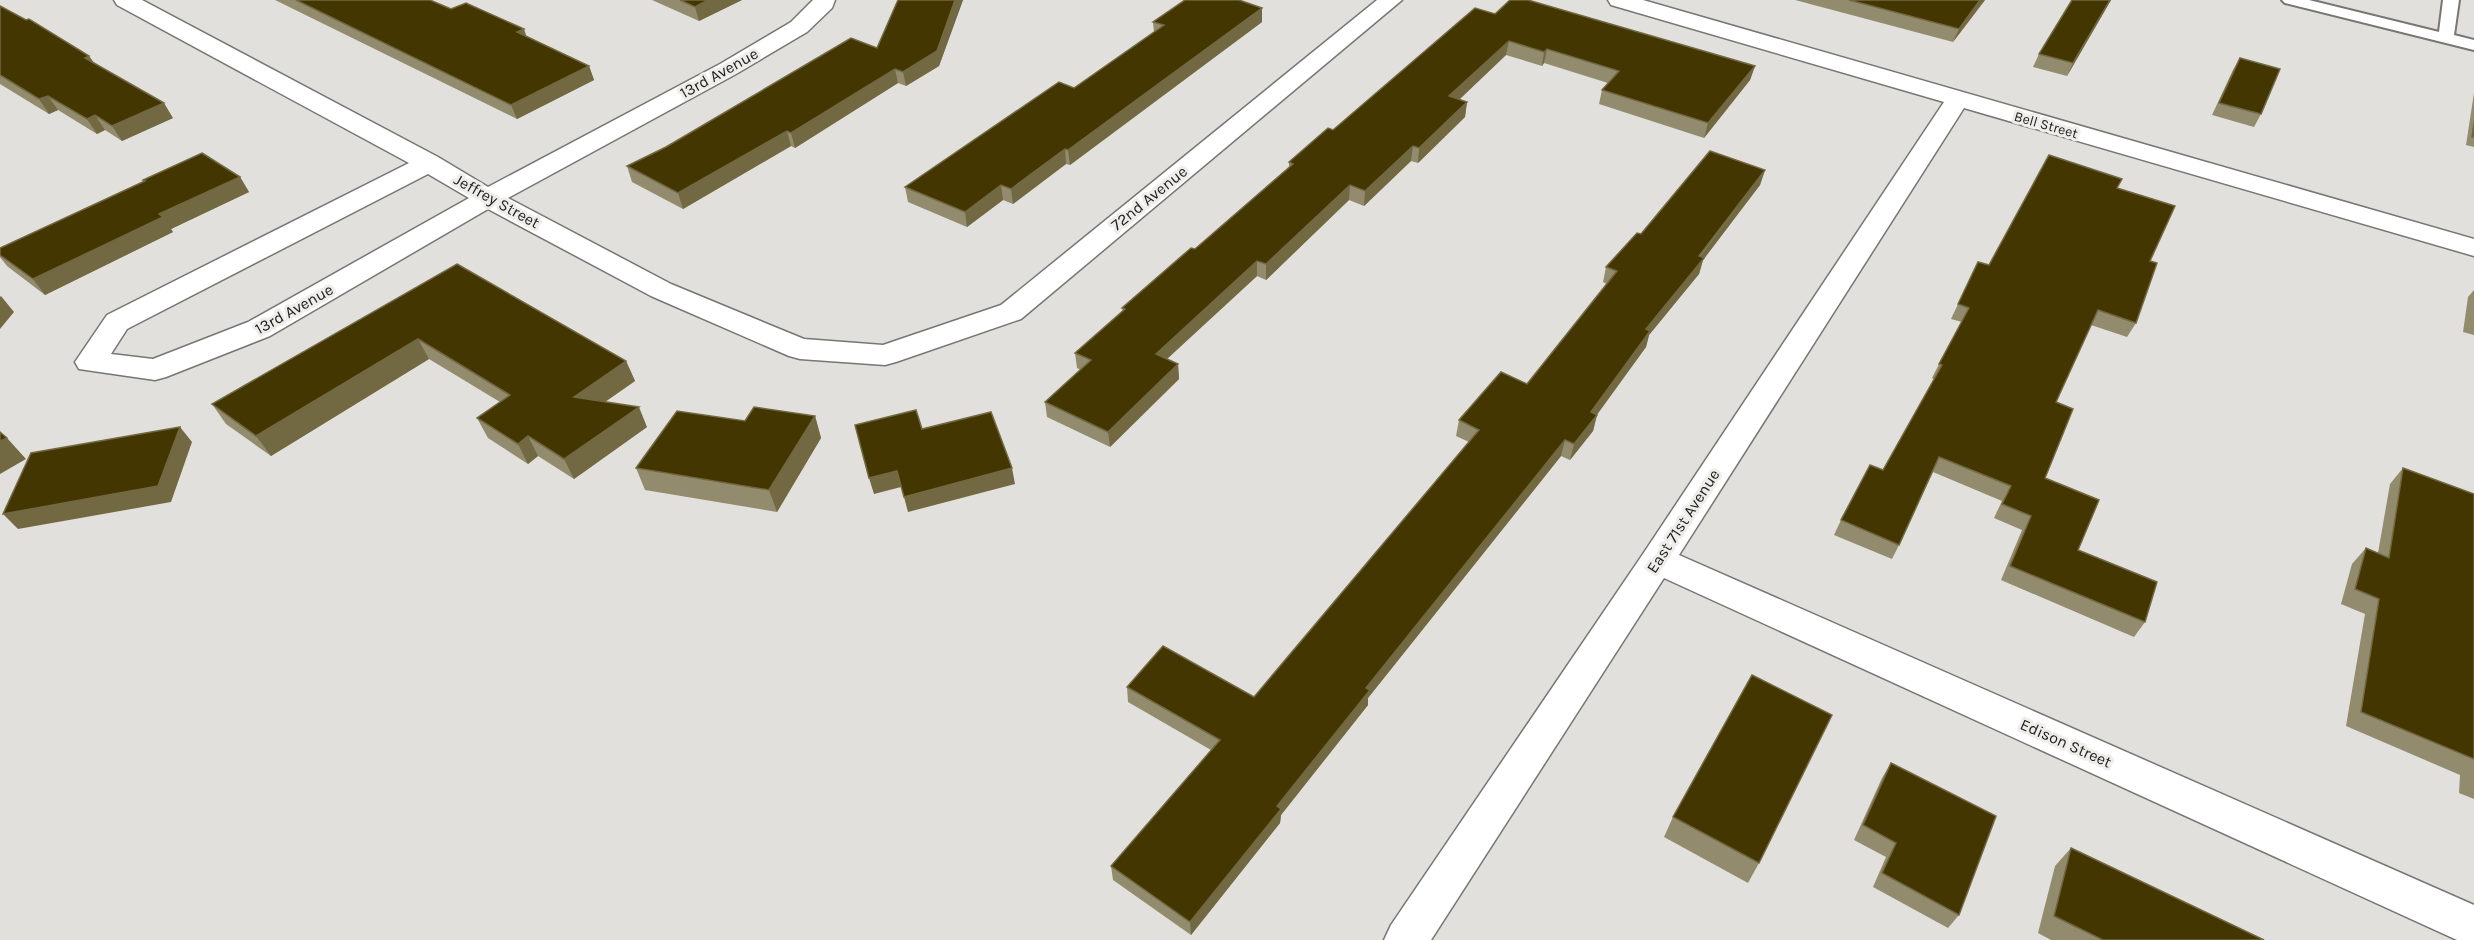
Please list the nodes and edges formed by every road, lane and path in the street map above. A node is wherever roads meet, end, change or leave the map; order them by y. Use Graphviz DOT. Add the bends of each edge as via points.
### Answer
graph roads {
  1 [pos="125,0"];
  2 [pos="824,0"];
  3 [pos="1391,0"];
  4 [pos="1618,0"];
  5 [pos="2290,0"];
  6 [pos="2451,0"];
  7 [pos="2338,6"];
  8 [pos="2446,38"];
  9 [pos="2474,45"];
  10 [pos="1957,100"];
  11 [pos="429,162"];
  12 [pos="488,198"];
  13 [pos="2474,248"];
  14 [pos="885,355"];
  15 [pos="1657,560"];
  16 [pos="2474,926"];
  17 [pos="1406,940"];
  1 -- 11 [label="street, Jeffrey Street"];
  2 -- 12 [label="street, 13rd Avenue" via="799,27 728,69"];
  3 -- 14 [label="street, 72nd Avenue" via="1011,312"];
  4 -- 10 [label="street, Bell Street"];
  5 -- 7 [label="lane"];
  6 -- 8 [label="lane"];
  7 -- 8 [label="lane"];
  8 -- 9 [label="lane"];
  10 -- 13 [label="street, Bell Street"];
  10 -- 15 [label="street, East 71st Avenue"];
  11 -- 12 [label="street, Jeffrey Street"];
  11 -- 12 [label="street, 13rd Avenue" via="117,322 90,362 155,370 259,329"];
  12 -- 14 [label="street, Jeffrey Street" via="661,290 800,349"];
  15 -- 16 [label="street, Edison Street"];
  15 -- 17 [label="street, East 71st Avenue"];
}
